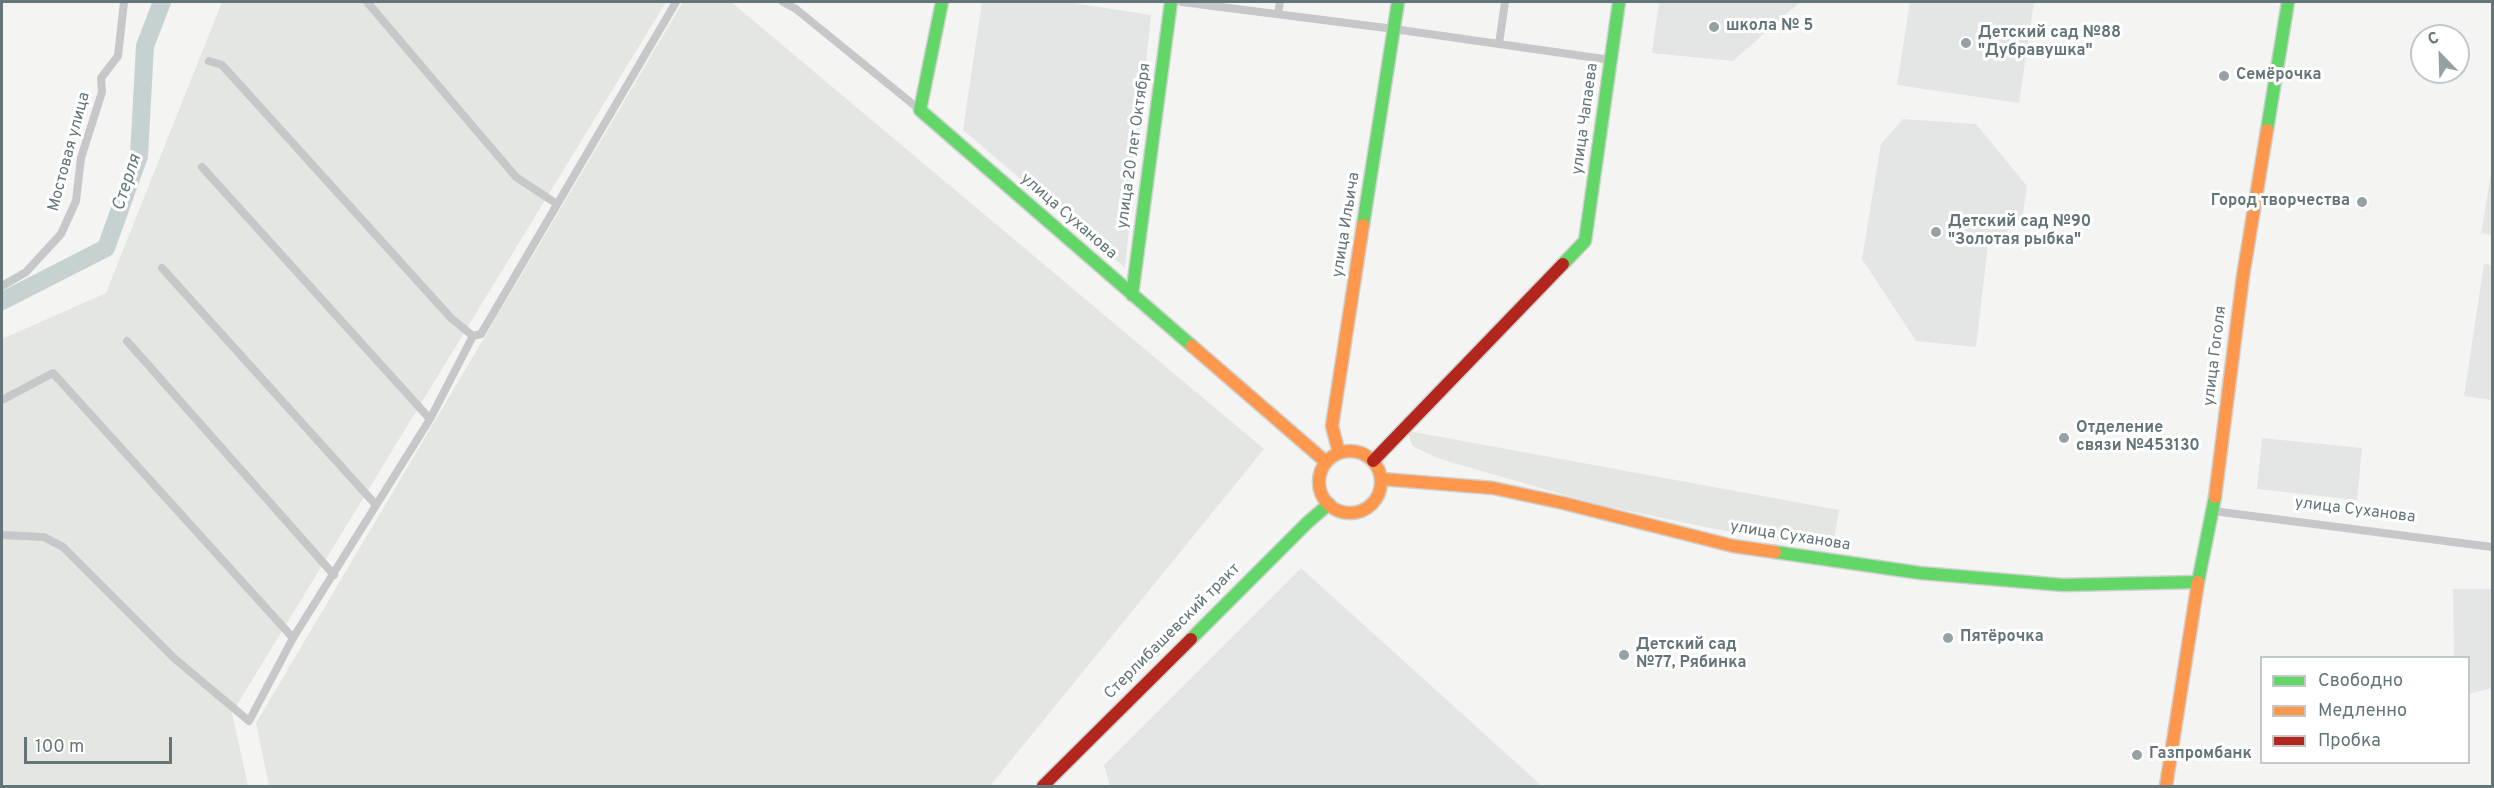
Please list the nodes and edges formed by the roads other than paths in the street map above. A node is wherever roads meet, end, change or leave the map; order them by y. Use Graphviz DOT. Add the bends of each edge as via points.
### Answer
graph roads {
  1 [pos="124,2"];
  2 [pos="367,2"];
  3 [pos="676,2"];
  4 [pos="783,2"];
  5 [pos="942,2"];
  6 [pos="1171,2"];
  7 [pos="1182,2"];
  8 [pos="1280,2"];
  9 [pos="1398,2"];
  10 [pos="1505,2"];
  11 [pos="1619,2"];
  12 [pos="2288,2"];
  13 [pos="1278,14"];
  14 [pos="1394,29"];
  15 [pos="1499,44"];
  16 [pos="1611,60"];
  17 [pos="208,61"];
  18 [pos="920,110"];
  19 [pos="202,167"];
  20 [pos="557,204"];
  21 [pos="162,268"];
  22 [pos="2,286"];
  23 [pos="1132,295"];
  24 [pos="473,336"];
  25 [pos="127,341"];
  26 [pos="2,400"];
  27 [pos="430,419"];
  28 [pos="1339,453"];
  29 [pos="1373,460"];
  30 [pos="1326,462"];
  31 [pos="1382,479"];
  32 [pos="1329,504"];
  33 [pos="376,505"];
  34 [pos="2213,511"];
  35 [pos="2,535"];
  36 [pos="2493,546"];
  37 [pos="334,575"];
  38 [pos="2198,582"];
  39 [pos="293,638"];
  40 [pos="1043,786"];
  41 [pos="2166,786"];
  1 -- 22 [label="street, Мостовая улица" via="118,56 101,78 102,92 81,158 76,201 61,234 26,272"];
  2 -- 20 [label="street" via="516,177"];
  3 -- 20 [label="street"];
  4 -- 18 [label="street, улица Суханова"];
  5 -- 18 [label="main road"];
  6 -- 23 [label="main road, улица 20 лет Октября"];
  7 -- 13 [label="street"];
  8 -- 13 [label="street"];
  9 -- 14 [label="main road, улица Ильича"];
  10 -- 15 [label="street"];
  11 -- 16 [label="main road, улица Чапаева"];
  12 -- 34 [label="main road, улица Гоголя" via="2243,276"];
  13 -- 14 [label="street"];
  14 -- 15 [label="street"];
  14 -- 28 [label="main road, улица Ильича" via="1332,426"];
  15 -- 16 [label="street"];
  16 -- 29 [label="main road, улица Чапаева" via="1585,241"];
  17 -- 24 [label="street" via="222,65 451,318"];
  18 -- 23 [label="main road, улица Суханова"];
  19 -- 27 [label="street"];
  20 -- 24 [label="street" via="481,334"];
  21 -- 33 [label="street"];
  23 -- 30 [label="main road, улица Суханова"];
  24 -- 27 [label="street"];
  25 -- 37 [label="street"];
  26 -- 39 [label="street" via="53,373"];
  27 -- 33 [label="street"];
  28 -- 29 [label="main road" via="1356,451"];
  28 -- 30 [label="main road"];
  29 -- 31 [label="main road"];
  30 -- 32 [label="main road" via="1319,479"];
  31 -- 32 [label="main road" via="1377,499 1360,511 1340,511"];
  31 -- 38 [label="main road, улица Суханова" via="1493,488 1732,546 1920,573 2063,585"];
  32 -- 40 [label="main road, Стерлибашевский тракт"];
  33 -- 37 [label="street"];
  34 -- 36 [label="street, улица Суханова"];
  34 -- 38 [label="main road, улица Гоголя"];
  35 -- 39 [label="street" via="44,537 63,547 175,659 249,721"];
  37 -- 39 [label="street"];
  38 -- 41 [label="main road, улица Гоголя"];
}
